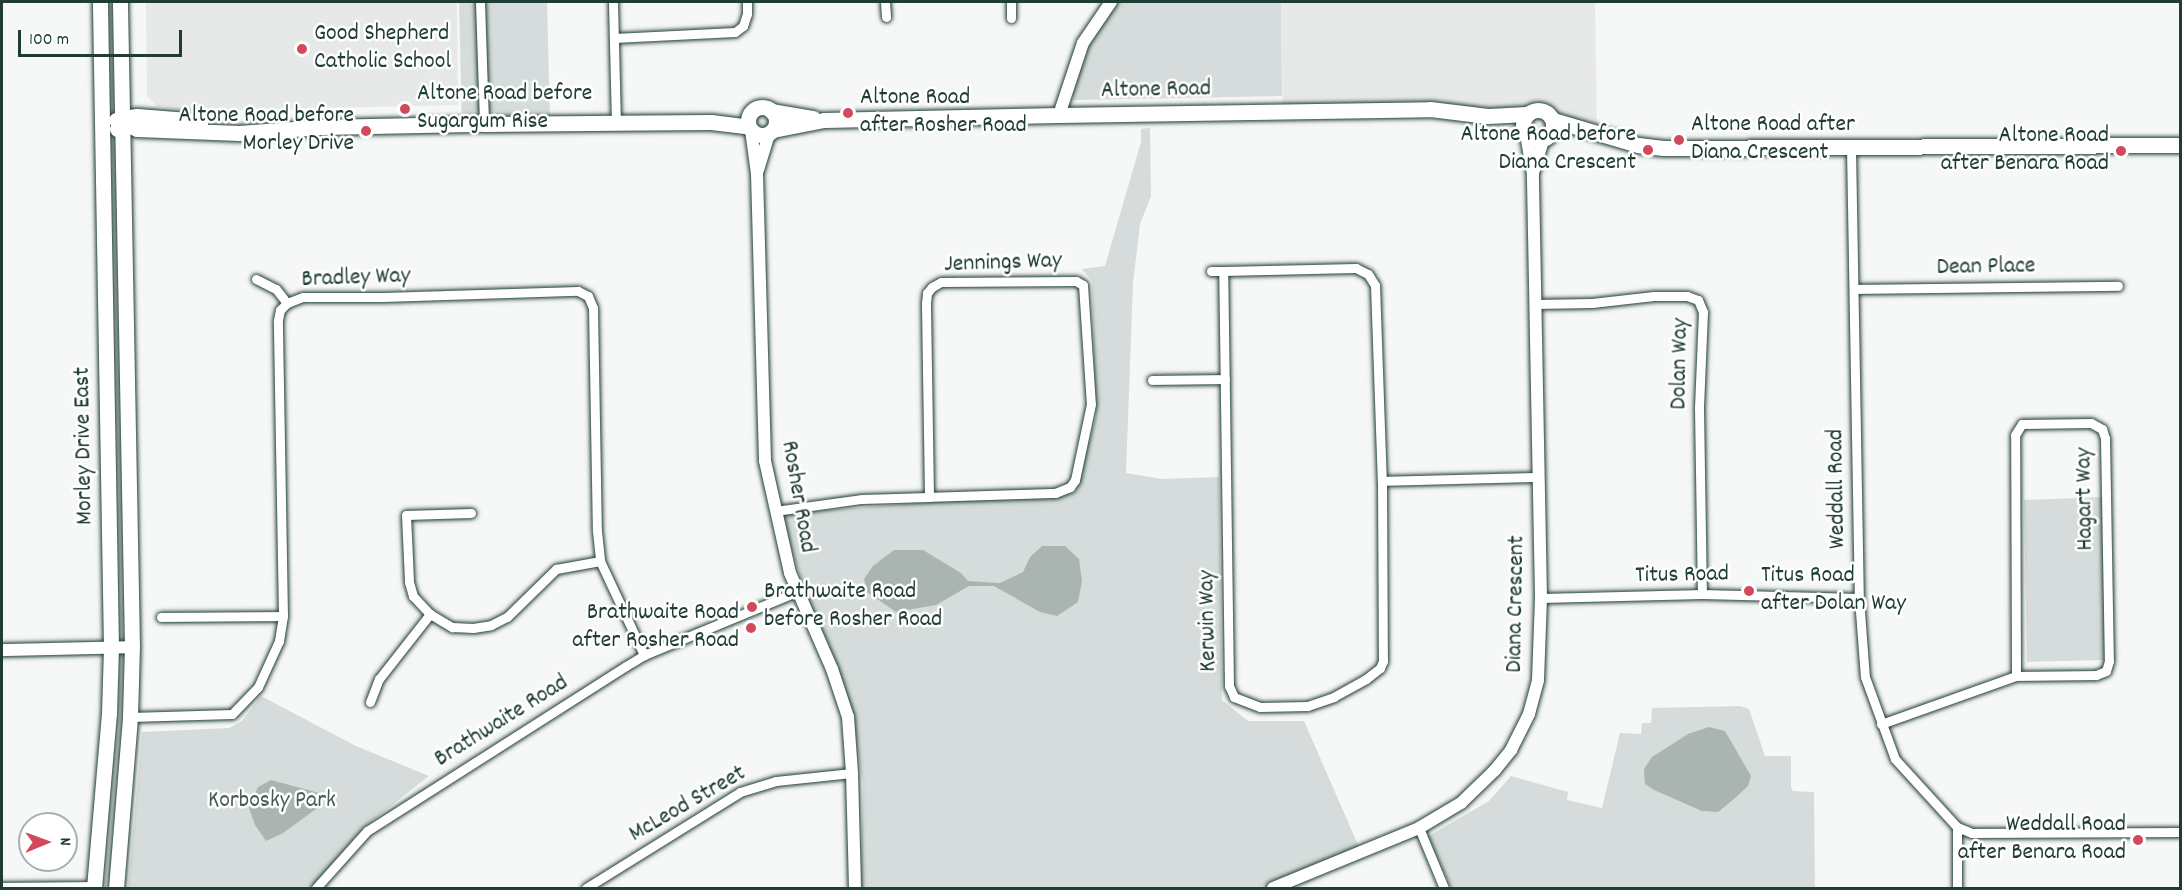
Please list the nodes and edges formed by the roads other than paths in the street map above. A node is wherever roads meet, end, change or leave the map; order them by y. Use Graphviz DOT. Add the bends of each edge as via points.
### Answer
graph roads {
  1 [pos="100,2"];
  2 [pos="120,2"];
  3 [pos="480,2"];
  4 [pos="613,2"];
  5 [pos="747,2"];
  6 [pos="885,2"];
  7 [pos="1011,2"];
  8 [pos="1111,2"];
  9 [pos="886,17"];
  10 [pos="1011,18"];
  11 [pos="614,38"];
  12 [pos="101,91"];
  13 [pos="752,111"];
  14 [pos="771,111"];
  15 [pos="1067,114"];
  16 [pos="1527,114"];
  17 [pos="1488,116"];
  18 [pos="824,120"];
  19 [pos="711,122"];
  20 [pos="484,124"];
  21 [pos="616,124"];
  22 [pos="122,125"];
  23 [pos="750,129"];
  24 [pos="771,131"];
  25 [pos="1549,131"];
  26 [pos="1526,134"];
  27 [pos="2181,145"];
  28 [pos="1851,148"];
  29 [pos="103,169"];
  30 [pos="757,174"];
  31 [pos="1533,174"];
  32 [pos="1211,271"];
  33 [pos="1223,271"];
  34 [pos="256,279"];
  35 [pos="2118,286"];
  36 [pos="1855,289"];
  37 [pos="287,303"];
  38 [pos="1535,304"];
  39 [pos="1225,379"];
  40 [pos="1152,380"];
  41 [pos="1539,477"];
  42 [pos="1382,481"];
  43 [pos="929,497"];
  44 [pos="775,511"];
  45 [pos="471,513"];
  46 [pos="600,561"];
  47 [pos="796,592"];
  48 [pos="1702,594"];
  49 [pos="1541,598"];
  50 [pos="1859,598"];
  51 [pos="430,614"];
  52 [pos="283,616"];
  53 [pos="161,617"];
  54 [pos="132,647"];
  55 [pos="111,648"];
  56 [pos="2,650"];
  57 [pos="644,655"];
  58 [pos="2016,676"];
  59 [pos="370,702"];
  60 [pos="130,717"];
  61 [pos="1881,724"];
  62 [pos="852,773"];
  63 [pos="1957,827"];
  64 [pos="1419,828"];
  65 [pos="2181,832"];
  66 [pos="2,887"];
  67 [pos="95,887"];
  68 [pos="18,888"];
  69 [pos="117,888"];
  70 [pos="316,888"];
  71 [pos="586,888"];
  72 [pos="855,888"];
  73 [pos="1273,888"];
  74 [pos="1444,888"];
  75 [pos="1957,888"];
  1 -- 12 [label="main road, Morley Drive East"];
  2 -- 22 [label="main road, Morley Drive East"];
  3 -- 20 [label="street"];
  4 -- 11 [label="street"];
  5 -- 11 [label="street" via="743,26 735,32"];
  6 -- 9 [label="street"];
  7 -- 10 [label="street"];
  8 -- 15 [label="street" via="1083,43"];
  11 -- 21 [label="street"];
  12 -- 22 [label="main road" via="105,107"];
  12 -- 29 [label="main road, Morley Drive East"];
  13 -- 14 [label="main road" via="762,107"];
  13 -- 19 [label="main road"];
  13 -- 23 [label="main road"];
  14 -- 18 [label="main road, Altone Road"];
  14 -- 24 [label="main road" via="776,120"];
  15 -- 17 [label="main road, Altone Road" via="1430,109"];
  15 -- 18 [label="main road, Altone Road"];
  16 -- 17 [label="main road, Altone Road"];
  16 -- 25 [label="main road" via="1542,110"];
  16 -- 26 [label="main road" via="1523,123"];
  17 -- 26 [label="main road, Altone Road"];
  18 -- 24 [label="main road, Altone Road"];
  19 -- 21 [label="main road"];
  19 -- 23 [label="main road"];
  20 -- 21 [label="main road"];
  20 -- 22 [label="main road" via="321,127 137,116 129,117"];
  22 -- 29 [label="main road" via="111,136"];
  22 -- 54 [label="main road, Morley Drive East"];
  23 -- 24 [label="main road" via="760,135"];
  23 -- 30 [label="street, Rosher Road"];
  24 -- 30 [label="street, Rosher Road"];
  25 -- 26 [label="main road" via="1534,140"];
  25 -- 28 [label="main road" via="1597,133 1663,148"];
  25 -- 31 [label="street, Diana Crescent"];
  26 -- 31 [label="street, Diana Crescent"];
  27 -- 28 [label="main road"];
  28 -- 36 [label="street, Weddall Road"];
  29 -- 55 [label="main road, Morley Drive East"];
  30 -- 44 [label="street, Rosher Road" via="765,461"];
  31 -- 38 [label="street, Diana Crescent"];
  32 -- 33 [label="street, Kerwin Way"];
  33 -- 39 [label="street, Kerwin Way"];
  33 -- 42 [label="street, Kerwin Way" via="1356,268 1368,274 1375,285 1378,304"];
  34 -- 37 [label="street" via="276,289"];
  35 -- 36 [label="street, Dean Place"];
  36 -- 50 [label="street, Weddall Road"];
  37 -- 46 [label="street, Bradley Way" via="303,297 578,291 588,296 593,308"];
  37 -- 52 [label="street, Bradley Way" via="278,320"];
  38 -- 41 [label="street, Diana Crescent"];
  38 -- 48 [label="street, Dolan Way" via="1654,296 1698,300 1703,321 1699,408"];
  39 -- 40 [label="street"];
  39 -- 42 [label="street, Kerwin Way" via="1229,686 1234,697 1260,707 1308,706 1334,697 1380,668"];
  41 -- 42 [label="street"];
  41 -- 49 [label="street, Diana Crescent"];
  43 -- 43 [label="street, Jennings Way" via="927,293 941,282 1076,281 1083,285 1091,404 1075,480 1070,487 1056,493"];
  43 -- 44 [label="street, Jennings Way" via="862,499"];
  44 -- 47 [label="street, Rosher Road"];
  45 -- 51 [label="street" via="406,515 409,582 413,596"];
  46 -- 51 [label="street" via="556,570 507,617 491,625 452,627"];
  46 -- 57 [label="street, Bradley Way"];
  47 -- 57 [label="street, Brathwaite Road"];
  47 -- 62 [label="street, Rosher Road" via="832,669 848,717"];
  48 -- 49 [label="street, Titus Road"];
  48 -- 50 [label="street, Titus Road"];
  49 -- 64 [label="street, Diana Crescent" via="1538,680 1529,714 1511,750 1468,796"];
  50 -- 61 [label="street, Weddall Road" via="1865,677"];
  51 -- 59 [label="street" via="379,679"];
  52 -- 53 [label="street"];
  52 -- 60 [label="street, Bradley Way" via="279,641 258,687 232,714"];
  54 -- 55 [label="street"];
  54 -- 60 [label="main road, Morley Drive East"];
  55 -- 56 [label="street"];
  55 -- 67 [label="main road, Morley Drive East"];
  57 -- 70 [label="street, Brathwaite Road" via="367,831"];
  58 -- 58 [label="street, Hagart Way" via="2015,435 2022,424 2091,423 2102,429 2105,438 2109,662 2106,671 2096,675"];
  58 -- 61 [label="street, Hagart Way"];
  60 -- 69 [label="main road, Morley Drive East"];
  61 -- 63 [label="street, Weddall Road" via="1895,759"];
  62 -- 71 [label="street, McLeod Street" via="776,781 740,792"];
  62 -- 72 [label="street, Rosher Road"];
  63 -- 65 [label="street" via="1972,833"];
  63 -- 75 [label="street"];
  64 -- 73 [label="street, Diana Crescent"];
  64 -- 74 [label="street"];
  66 -- 68 [label="street"];
  67 -- 68 [label="street"];
}
